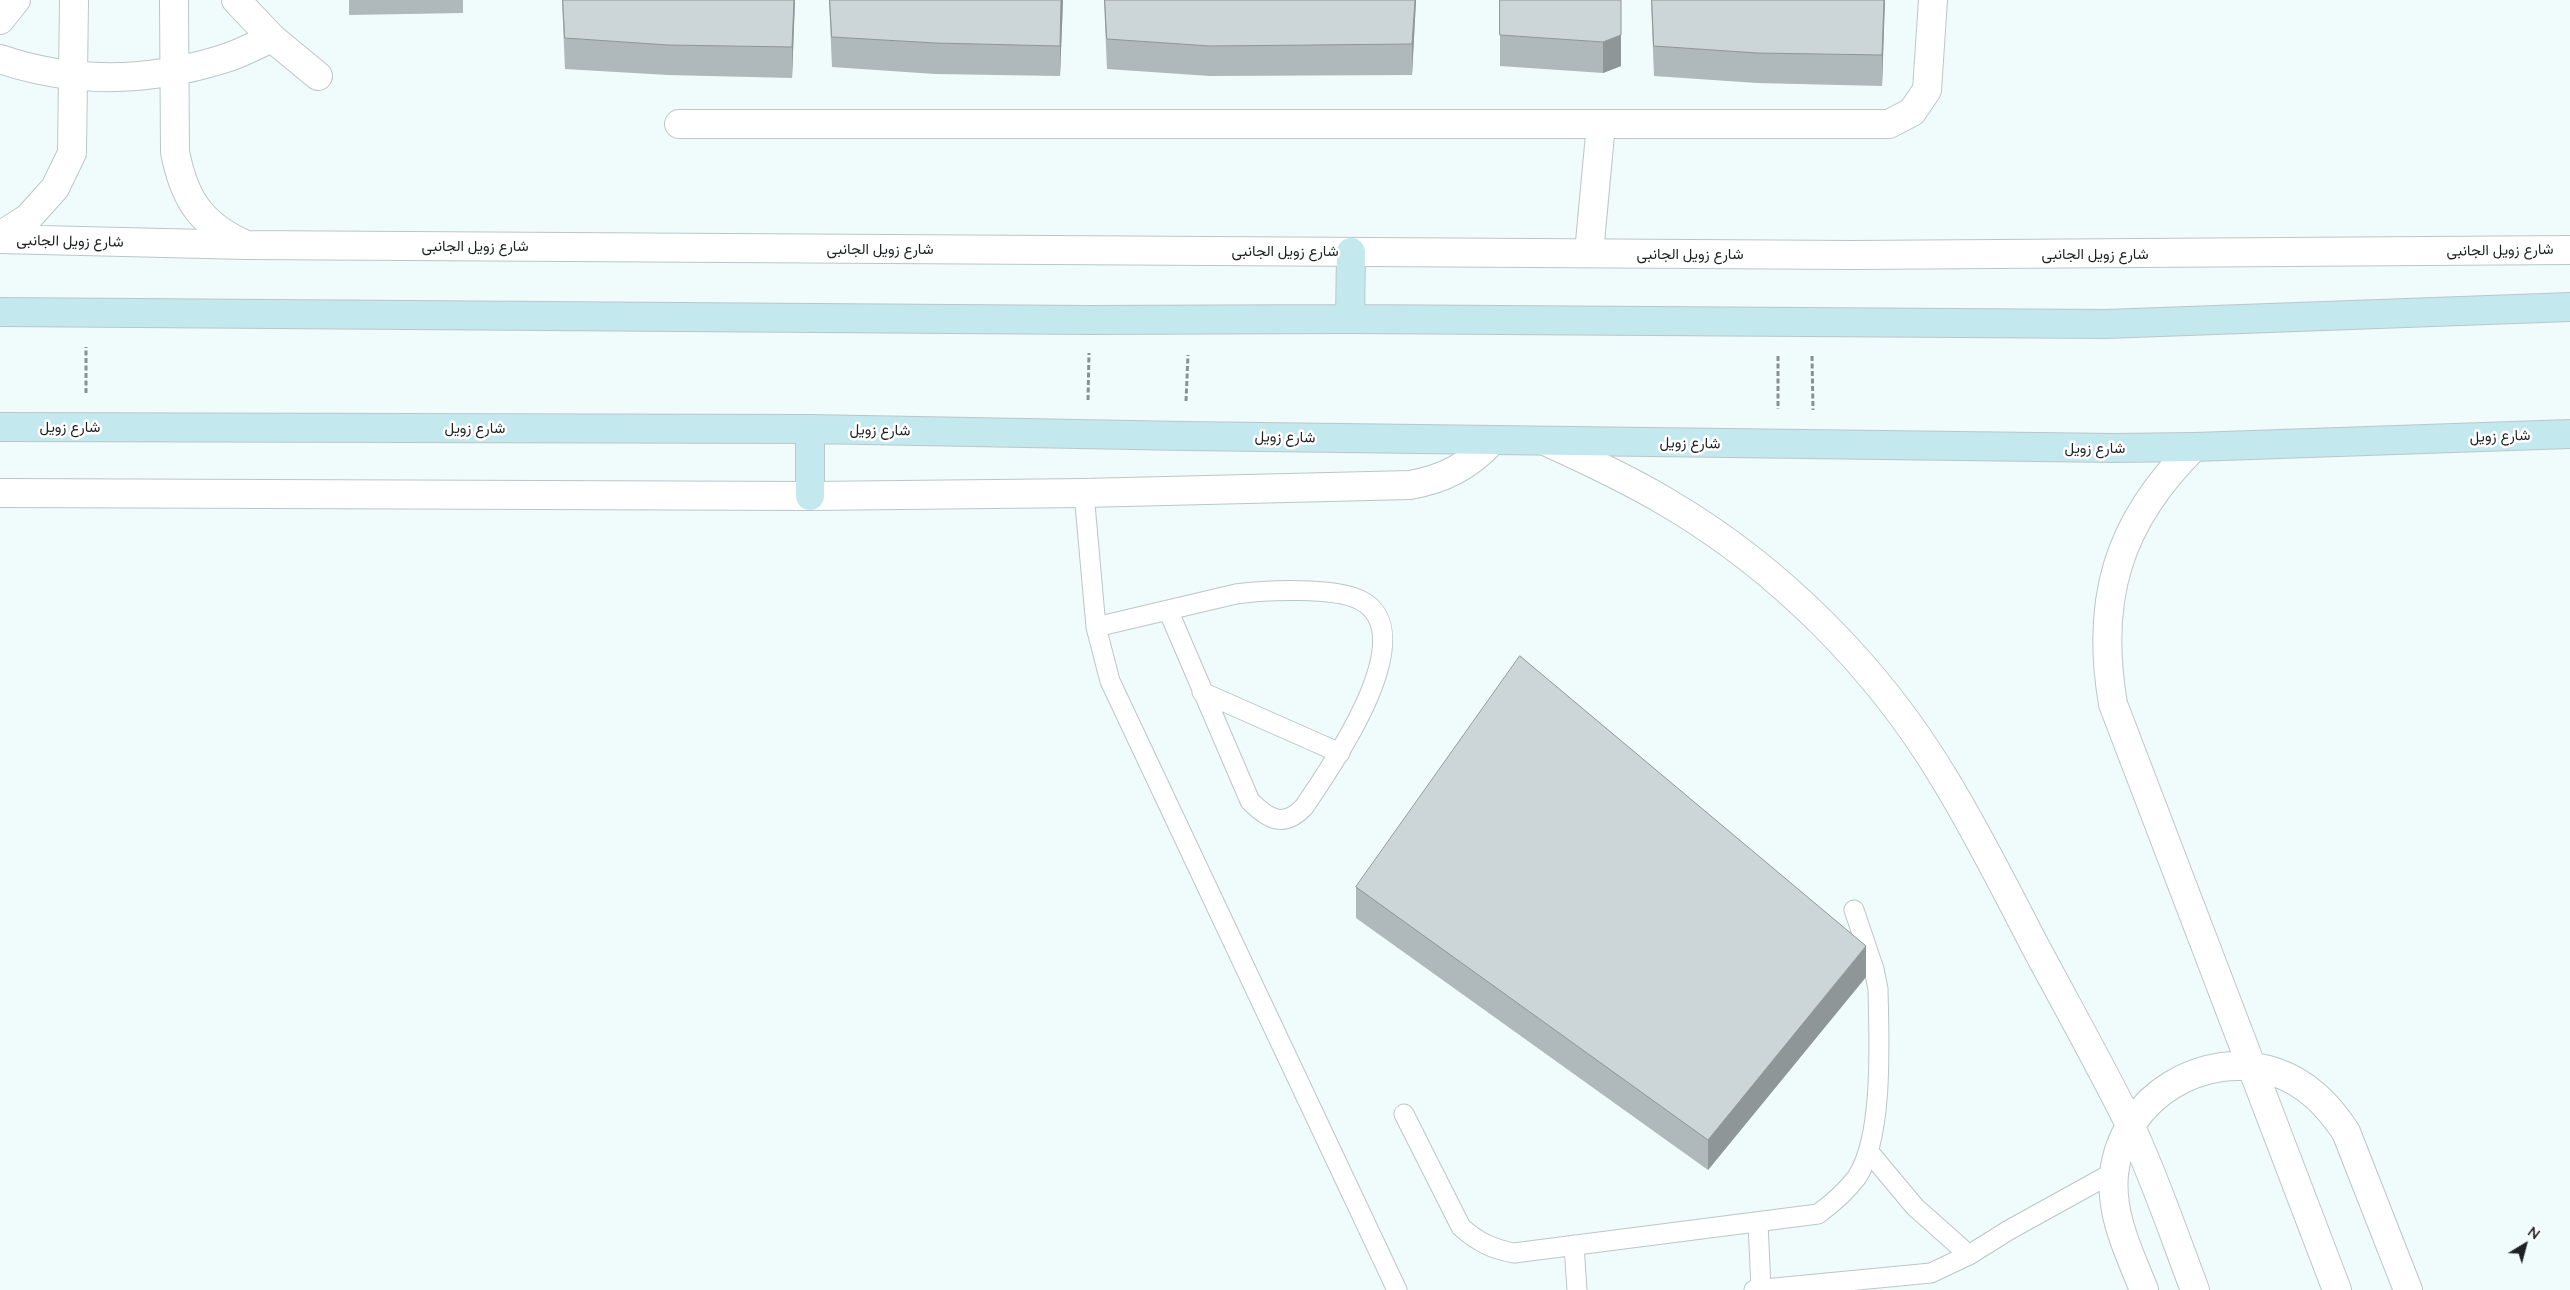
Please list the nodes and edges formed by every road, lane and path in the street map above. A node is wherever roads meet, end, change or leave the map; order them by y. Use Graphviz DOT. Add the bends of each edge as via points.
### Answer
graph roads {
  1 [pos="16,0"];
  2 [pos="74,0"];
  3 [pos="174,0"];
  4 [pos="236,0"];
  5 [pos="1933,0"];
  6 [pos="0,20"];
  7 [pos="272,38"];
  8 [pos="0,59"];
  9 [pos="174,72"];
  10 [pos="73,76"];
  11 [pos="318,76"];
  12 [pos="679,124"];
  13 [pos="1601,124"];
  14 [pos="0,237"];
  15 [pos="246,245"];
  16 [pos="2570,250"];
  17 [pos="1351,252"];
  18 [pos="1590,253"];
  19 [pos="2570,307"];
  20 [pos="0,312"];
  21 [pos="86,313"];
  22 [pos="1188,319"];
  23 [pos="1350,319"];
  24 [pos="1089,320"];
  25 [pos="1778,322"];
  26 [pos="1811,323"];
  27 [pos="0,427"];
  28 [pos="85,427"];
  29 [pos="810,429"];
  30 [pos="1088,434"];
  31 [pos="2570,434"];
  32 [pos="1186,436"];
  33 [pos="1493,440"];
  34 [pos="1544,441"];
  35 [pos="1778,444"];
  36 [pos="1814,444"];
  37 [pos="2194,448"];
  38 [pos="0,493"];
  39 [pos="1084,493"];
  40 [pos="810,496"];
  41 [pos="1168,610"];
  42 [pos="1096,627"];
  43 [pos="1202,692"];
  44 [pos="1340,753"];
  45 [pos="1854,910"];
  46 [pos="2252,1067"];
  47 [pos="1404,1114"];
  48 [pos="2130,1126"];
  49 [pos="1869,1152"];
  50 [pos="2114,1172"];
  51 [pos="1758,1222"];
  52 [pos="1574,1246"];
  53 [pos="1969,1255"];
  54 [pos="1761,1289"];
  55 [pos="1397,1290"];
  56 [pos="1577,1290"];
  57 [pos="1754,1290"];
  58 [pos="2144,1290"];
  59 [pos="2196,1290"];
  60 [pos="2337,1290"];
  61 [pos="2408,1290"];
  1 -- 6 [label="street"];
  2 -- 10 [label="street"];
  3 -- 9 [label="street"];
  4 -- 7 [label="street"];
  5 -- 13 [label="street" via="1927,90 1912,112 1889,124"];
  7 -- 9 [label="street" via="224,59"];
  7 -- 11 [label="street"];
  8 -- 10 [label="street" via="22,67"];
  9 -- 10 [label="street" via="124,78"];
  9 -- 15 [label="street" via="174,152 179,176 189,199 204,218 223,234"];
  10 -- 14 [label="street" via="72,153 55,188 28,218"];
  12 -- 13 [label="street"];
  13 -- 18 [label="street"];
  14 -- 15 [label="street, شارع زويل الجانبى"];
  15 -- 17 [label="street, شارع زويل الجانبى"];
  16 -- 18 [label="street, شارع زويل الجانبى" via="1853,255"];
  17 -- 18 [label="street, شارع زويل الجانبى"];
  17 -- 23 [label="main road"];
  19 -- 26 [label="main road" via="2106,324"];
  20 -- 21 [label="main road"];
  21 -- 24 [label="main road"];
  21 -- 28 [label="path"];
  22 -- 23 [label="main road"];
  22 -- 24 [label="main road"];
  22 -- 32 [label="path"];
  23 -- 25 [label="main road"];
  24 -- 30 [label="path"];
  25 -- 26 [label="main road"];
  25 -- 35 [label="path"];
  26 -- 36 [label="path"];
  27 -- 28 [label="main road, شارع زويل"];
  28 -- 29 [label="main road, شارع زويل"];
  29 -- 30 [label="main road, شارع زويل"];
  29 -- 40 [label="main road"];
  30 -- 32 [label="main road, شارع زويل"];
  31 -- 37 [label="main road, شارع زويل"];
  32 -- 33 [label="main road, شارع زويل"];
  33 -- 34 [label="main road, شارع زويل"];
  33 -- 39 [label="street" via="1465,466 1448,475 1410,485"];
  34 -- 35 [label="main road, شارع زويل"];
  34 -- 48 [label="street" via="1609,470 1670,504 1728,544 1783,587 1874,680 1910,727 1963,811"];
  35 -- 36 [label="main road, شارع زويل"];
  36 -- 37 [label="main road, شارع زويل"];
  37 -- 46 [label="street" via="2153,492 2125,545 2108,607 2107,672 2113,704"];
  38 -- 40 [label="street"];
  39 -- 40 [label="street"];
  39 -- 42 [label="lane"];
  41 -- 42 [label="lane"];
  41 -- 43 [label="lane"];
  41 -- 44 [label="lane" via="1236,594 1278,590 1347,595 1362,600 1379,620 1384,634 1375,682"];
  42 -- 55 [label="lane" via="1110,681"];
  43 -- 44 [label="lane"];
  43 -- 44 [label="lane" via="1250,802 1262,813 1279,820 1294,818"];
  45 -- 49 [label="lane" via="1878,989 1875,1125"];
  46 -- 48 [label="street" via="2211,1068 2172,1084 2147,1105"];
  46 -- 60 [label="street"];
  46 -- 61 [label="street" via="2275,1072 2296,1082 2333,1112 2346,1132"];
  47 -- 52 [label="lane" via="1460,1227 1476,1240 1494,1249 1514,1253"];
  48 -- 50 [label="street"];
  48 -- 59 [label="street"];
  49 -- 51 [label="lane" via="1840,1198 1818,1214"];
  49 -- 53 [label="lane" via="1915,1207"];
  50 -- 53 [label="lane"];
  50 -- 58 [label="street" via="2117,1220"];
  51 -- 52 [label="lane"];
  51 -- 54 [label="lane"];
  52 -- 56 [label="lane"];
  53 -- 54 [label="lane" via="1931,1273"];
  54 -- 57 [label="lane"];
}
